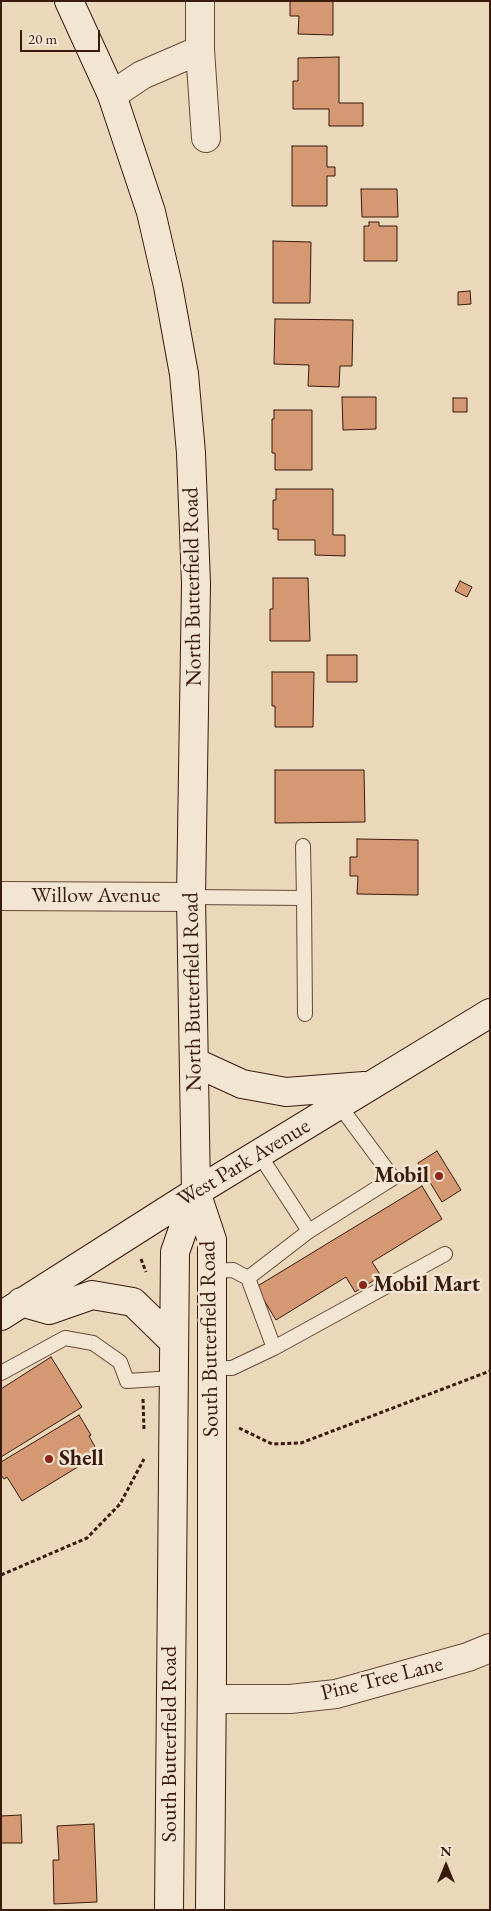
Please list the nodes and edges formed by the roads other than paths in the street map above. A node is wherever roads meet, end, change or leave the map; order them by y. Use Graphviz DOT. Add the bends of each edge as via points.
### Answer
graph roads {
  1 [pos="69,1"];
  2 [pos="200,1"];
  3 [pos="200,50"];
  4 [pos="112,95"];
  5 [pos="206,138"];
  6 [pos="303,846"];
  7 [pos="1,896"];
  8 [pos="191,896"];
  9 [pos="304,898"];
  10 [pos="490,1013"];
  11 [pos="306,1014"];
  12 [pos="194,1062"];
  13 [pos="371,1086"];
  14 [pos="339,1105"];
  15 [pos="259,1154"];
  16 [pos="196,1192"];
  17 [pos="309,1231"];
  18 [pos="445,1254"];
  19 [pos="212,1271"];
  20 [pos="248,1278"];
  21 [pos="11,1309"];
  22 [pos="174,1342"];
  23 [pos="274,1348"];
  24 [pos="212,1368"];
  25 [pos="1,1373"];
  26 [pos="173,1378"];
  27 [pos="490,1648"];
  28 [pos="212,1698"];
  29 [pos="169,1910"];
  30 [pos="210,1910"];
  1 -- 4 [label="main road, North Butterfield Road"];
  2 -- 3 [label="main road"];
  3 -- 4 [label="main road" via="142,75"];
  3 -- 5 [label="main road"];
  4 -- 8 [label="main road, North Butterfield Road" via="151,212 184,374 196,584"];
  6 -- 9 [label="lane"];
  7 -- 8 [label="main road, Willow Avenue"];
  8 -- 9 [label="lane"];
  8 -- 12 [label="main road, North Butterfield Road"];
  9 -- 11 [label="lane"];
  10 -- 13 [label="main road, West Park Avenue"];
  12 -- 13 [label="main road" via="242,1084 286,1092"];
  12 -- 16 [label="main road, North Butterfield Road"];
  13 -- 14 [label="main road, West Park Avenue"];
  14 -- 15 [label="main road, West Park Avenue"];
  14 -- 17 [label="lane" via="393,1178"];
  15 -- 16 [label="main road, West Park Avenue"];
  15 -- 17 [label="lane"];
  16 -- 19 [label="main road, South Butterfield Road" via="212,1240"];
  16 -- 21 [label="main road, West Park Avenue"];
  16 -- 22 [label="main road, South Butterfield Road" via="175,1252"];
  17 -- 20 [label="lane"];
  18 -- 23 [label="lane"];
  19 -- 20 [label="lane" via="233,1270"];
  19 -- 24 [label="main road, South Butterfield Road"];
  20 -- 23 [label="lane"];
  21 -- 22 [label="main road" via="49,1310 92,1295 134,1302"];
  22 -- 26 [label="main road, South Butterfield Road"];
  23 -- 24 [label="lane" via="232,1368"];
  24 -- 28 [label="main road, South Butterfield Road"];
  25 -- 26 [label="lane" via="65,1338 93,1343 120,1362 127,1381"];
  26 -- 29 [label="main road, South Butterfield Road"];
  27 -- 28 [label="main road, Pine Tree Lane" via="336,1694 290,1699"];
  28 -- 30 [label="main road, South Butterfield Road"];
}
